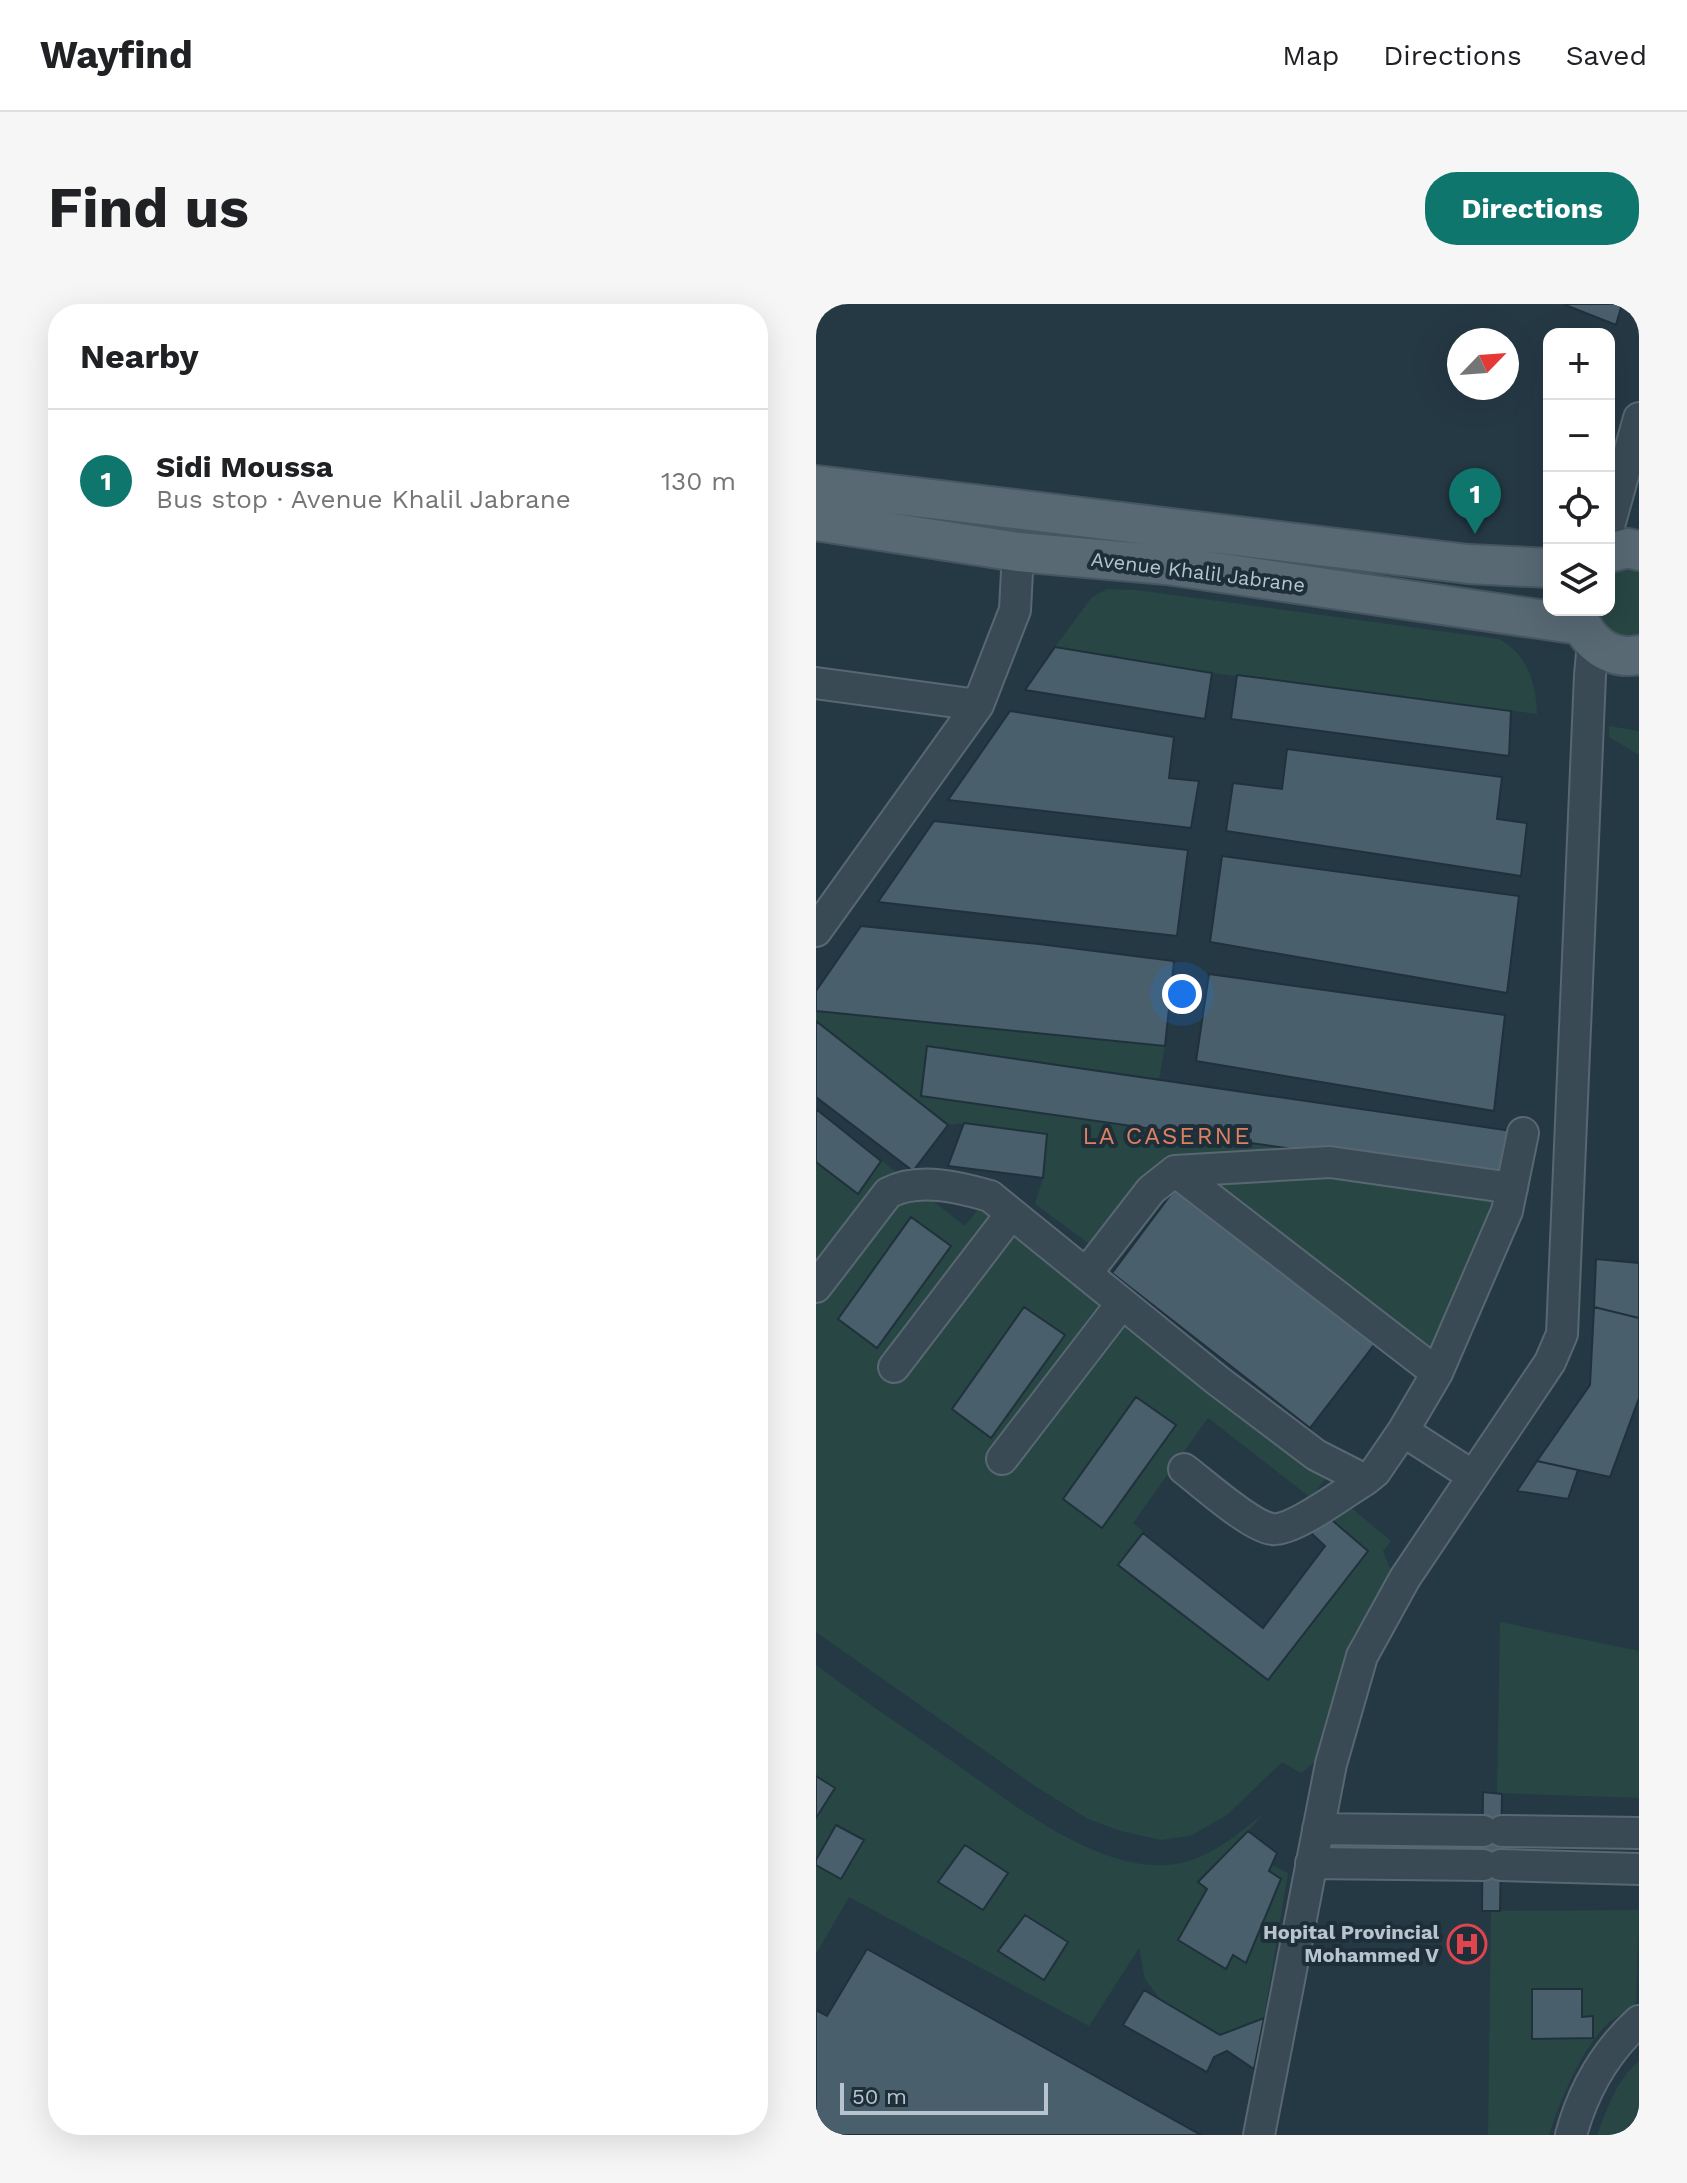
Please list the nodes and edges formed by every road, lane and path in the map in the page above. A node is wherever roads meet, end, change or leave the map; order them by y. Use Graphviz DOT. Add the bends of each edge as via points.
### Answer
graph roads {
  1 [pos="1639,418"];
  2 [pos="816,485"];
  3 [pos="1615,504"];
  4 [pos="816,521"];
  5 [pos="1615,551"];
  6 [pos="1639,551"];
  7 [pos="1018,552"];
  8 [pos="1543,568"];
  9 [pos="1583,626"];
  10 [pos="1639,655"];
  11 [pos="816,683"];
  12 [pos="978,705"];
  13 [pos="816,931"];
  14 [pos="1523,1133"];
  15 [pos="1175,1171"];
  16 [pos="1512,1188"];
  17 [pos="1011,1214"];
  18 [pos="1086,1274"];
  19 [pos="816,1287"];
  20 [pos="1122,1303"];
  21 [pos="894,1367"];
  22 [pos="1437,1373"];
  23 [pos="1403,1431"];
  24 [pos="1002,1459"];
  25 [pos="1184,1469"];
  26 [pos="1473,1476"];
  27 [pos="1365,1480"];
  28 [pos="1318,1829"];
  29 [pos="1639,1833"];
  30 [pos="1311,1863"];
  31 [pos="1639,1869"];
  32 [pos="1639,2021"];
  33 [pos="1259,2135"];
  34 [pos="1571,2135"];
  1 -- 3 [label="street"];
  2 -- 8 [label="main road, Avenue Khalil Jabrane" via="1468,564"];
  4 -- 7 [label="main road, Avenue Khalil Jabrane"];
  5 -- 6 [label="main road"];
  7 -- 9 [label="main road, Avenue Khalil Jabrane" via="1167,565"];
  7 -- 12 [label="street" via="1015,610"];
  9 -- 10 [label="main road, Avenue Khalil Jabrane" via="1613,654"];
  9 -- 26 [label="street" via="1590,675 1564,1325 1550,1362"];
  11 -- 12 [label="street"];
  12 -- 13 [label="street"];
  14 -- 16 [label="street"];
  15 -- 16 [label="street" via="1330,1162"];
  15 -- 18 [label="street" via="1151,1190"];
  15 -- 22 [label="street"];
  16 -- 22 [label="street" via="1507,1211"];
  17 -- 18 [label="street"];
  17 -- 19 [label="street" via="990,1196 911,1184 888,1193"];
  17 -- 21 [label="street"];
  18 -- 20 [label="street"];
  20 -- 24 [label="street"];
  20 -- 27 [label="street" via="1316,1455"];
  22 -- 23 [label="street"];
  23 -- 26 [label="street"];
  23 -- 27 [label="street"];
  25 -- 27 [label="street" via="1256,1524 1275,1530"];
  26 -- 28 [label="street" via="1405,1578 1362,1656"];
  28 -- 29 [label="street"];
  28 -- 30 [label="street"];
  30 -- 31 [label="street"];
  30 -- 33 [label="street"];
  32 -- 34 [label="street" via="1603,2062"];
}
